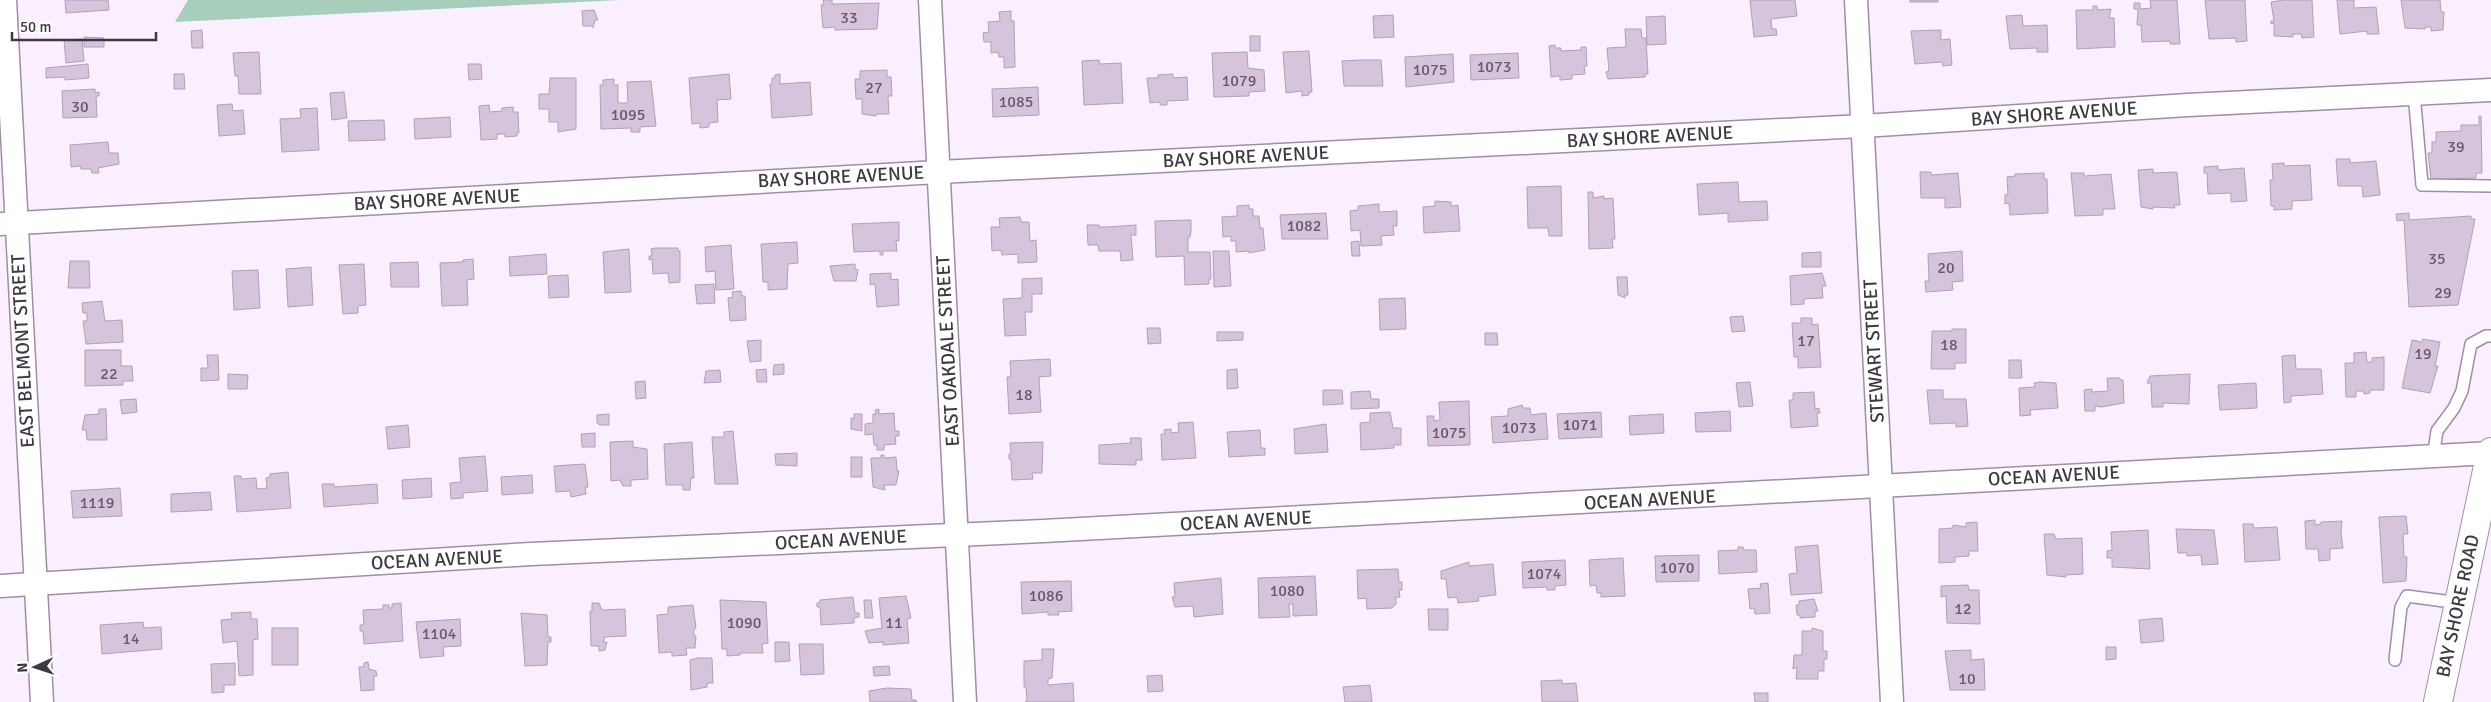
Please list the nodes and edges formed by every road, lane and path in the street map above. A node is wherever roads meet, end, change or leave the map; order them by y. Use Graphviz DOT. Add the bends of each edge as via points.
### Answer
graph roads {
  1 [pos="5,0"];
  2 [pos="930,0"];
  3 [pos="1856,0"];
  4 [pos="2491,90"];
  5 [pos="2414,93"];
  6 [pos="1863,126"];
  7 [pos="938,172"];
  8 [pos="2491,186"];
  9 [pos="9,224"];
  10 [pos="2491,336"];
  11 [pos="2491,453"];
  12 [pos="2433,458"];
  13 [pos="1881,488"];
  14 [pos="957,534"];
  15 [pos="35,584"];
  16 [pos="0,586"];
  17 [pos="2459,603"];
  18 [pos="2395,660"];
  19 [pos="42,702"];
  20 [pos="965,702"];
  21 [pos="1892,702"];
  22 [pos="2438,702"];
  1 -- 9 [label="street, EAST BELMONT STREET"];
  2 -- 7 [label="street, EAST OAKDALE STREET"];
  3 -- 6 [label="street, STEWART STREET"];
  4 -- 5 [label="street, BAY SHORE AVENUE"];
  5 -- 6 [label="street, BAY SHORE AVENUE"];
  5 -- 8 [label="lane" via="2422,185"];
  6 -- 7 [label="street, BAY SHORE AVENUE"];
  6 -- 13 [label="street, STEWART STREET"];
  7 -- 9 [label="street, BAY SHORE AVENUE"];
  7 -- 14 [label="street, EAST OAKDALE STREET"];
  9 -- 15 [label="street, EAST BELMONT STREET"];
  10 -- 12 [label="lane" via="2472,344 2462,391 2437,431"];
  11 -- 12 [label="street, OCEAN AVENUE"];
  11 -- 17 [label="main road, BAY SHORE ROAD"];
  12 -- 13 [label="street, OCEAN AVENUE"];
  13 -- 14 [label="street, OCEAN AVENUE"];
  13 -- 21 [label="street, STEWART STREET"];
  14 -- 15 [label="street, OCEAN AVENUE" via="521,555"];
  14 -- 20 [label="street, EAST OAKDALE STREET"];
  15 -- 16 [label="street, OCEAN AVENUE"];
  15 -- 19 [label="street, EAST BELMONT STREET"];
  17 -- 18 [label="lane" via="2407,596 2401,607"];
  17 -- 22 [label="main road, BAY SHORE ROAD"];
}
